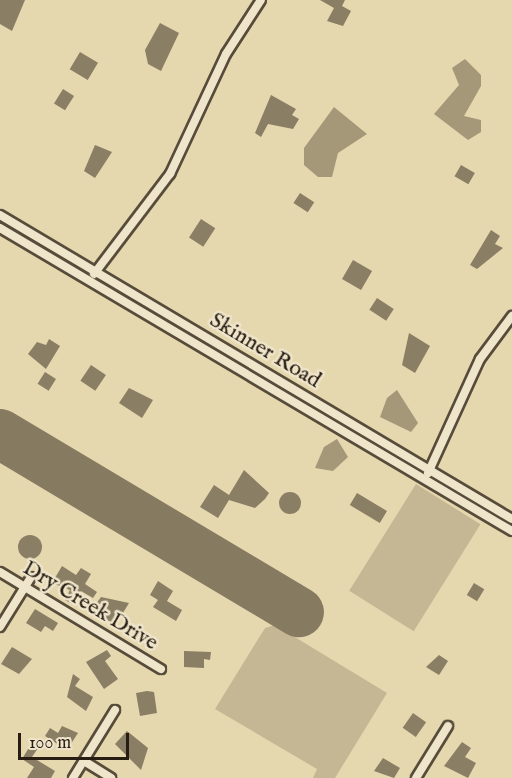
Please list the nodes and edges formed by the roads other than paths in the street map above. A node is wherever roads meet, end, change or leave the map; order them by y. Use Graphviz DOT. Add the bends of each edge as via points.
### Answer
graph roads {
  1 [pos="261,0"];
  2 [pos="0,215"];
  3 [pos="0,228"];
  4 [pos="95,271"];
  5 [pos="90,280"];
  6 [pos="512,316"];
  7 [pos="430,470"];
  8 [pos="424,479"];
  9 [pos="512,519"];
  10 [pos="512,531"];
  11 [pos="0,572"];
  12 [pos="31,577"];
  13 [pos="25,587"];
  14 [pos="0,627"];
  15 [pos="161,669"];
  16 [pos="115,710"];
  17 [pos="448,726"];
  18 [pos="84,761"];
  19 [pos="73,778"];
  20 [pos="111,778"];
  21 [pos="416,778"];
  1 -- 4 [label="street" via="225,54 170,174"];
  2 -- 4 [label="street, Skinner Road"];
  3 -- 5 [label="street, Skinner Road"];
  4 -- 5 [label="street"];
  4 -- 7 [label="street, Skinner Road"];
  5 -- 8 [label="street, Skinner Road"];
  6 -- 7 [label="street" via="480,359"];
  7 -- 8 [label="street"];
  7 -- 9 [label="street, Skinner Road"];
  8 -- 10 [label="street, Skinner Road"];
  11 -- 13 [label="street, Dry Creek Drive"];
  12 -- 13 [label="street"];
  13 -- 14 [label="street"];
  13 -- 15 [label="street, Dry Creek Drive"];
  16 -- 18 [label="street"];
  17 -- 21 [label="street"];
  18 -- 19 [label="street"];
  18 -- 20 [label="street"];
}
